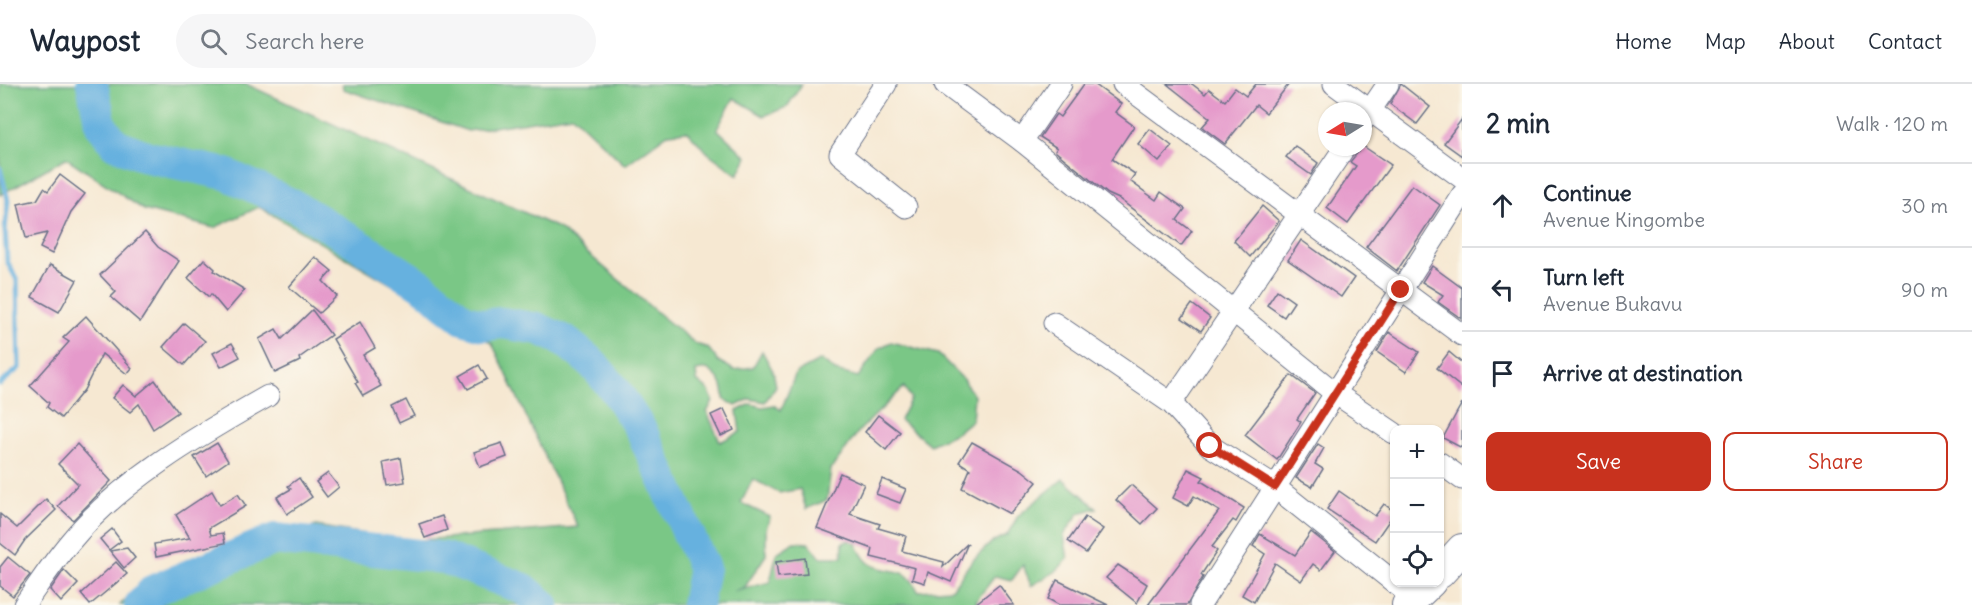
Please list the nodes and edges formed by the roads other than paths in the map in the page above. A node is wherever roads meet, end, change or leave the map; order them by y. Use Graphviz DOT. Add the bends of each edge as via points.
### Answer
graph roads {
  1 [pos="886,84"];
  2 [pos="945,84"];
  3 [pos="1061,84"];
  4 [pos="1123,84"];
  5 [pos="1334,84"];
  6 [pos="1388,84"];
  7 [pos="1352,102"];
  8 [pos="1372,107"];
  9 [pos="1372,120"];
  10 [pos="1022,141"];
  11 [pos="1339,156"];
  12 [pos="1462,178"];
  13 [pos="1462,195"];
  14 [pos="906,207"];
  15 [pos="1299,215"];
  16 [pos="1401,290"];
  17 [pos="1234,311"];
  18 [pos="1054,323"];
  19 [pos="1462,335"];
  20 [pos="1335,393"];
  21 [pos="268,396"];
  22 [pos="1171,403"];
  23 [pos="1390,430"];
  24 [pos="1444,467"];
  25 [pos="1462,479"];
  26 [pos="1275,487"];
  27 [pos="1462,549"];
  28 [pos="1444,569"];
  29 [pos="1417,596"];
  30 [pos="24,605"];
  31 [pos="1200,605"];
  1 -- 14 [label="street" via="840,154"];
  2 -- 10 [label="street"];
  3 -- 10 [label="street"];
  4 -- 15 [label="street"];
  5 -- 7 [label="street"];
  6 -- 8 [label="street"];
  9 -- 12 [label="street"];
  10 -- 17 [label="street"];
  11 -- 15 [label="street"];
  13 -- 16 [label="street"];
  15 -- 16 [label="street"];
  15 -- 17 [label="street"];
  16 -- 19 [label="street"];
  16 -- 20 [label="street"];
  17 -- 20 [label="street"];
  17 -- 22 [label="street"];
  18 -- 22 [label="street"];
  20 -- 23 [label="street"];
  20 -- 26 [label="street"];
  21 -- 30 [label="street" via="196,437 124,490 70,541"];
  22 -- 26 [label="street" via="1210,446"];
  24 -- 25 [label="street"];
  26 -- 29 [label="street"];
  26 -- 31 [label="street"];
  27 -- 28 [label="street"];
}
